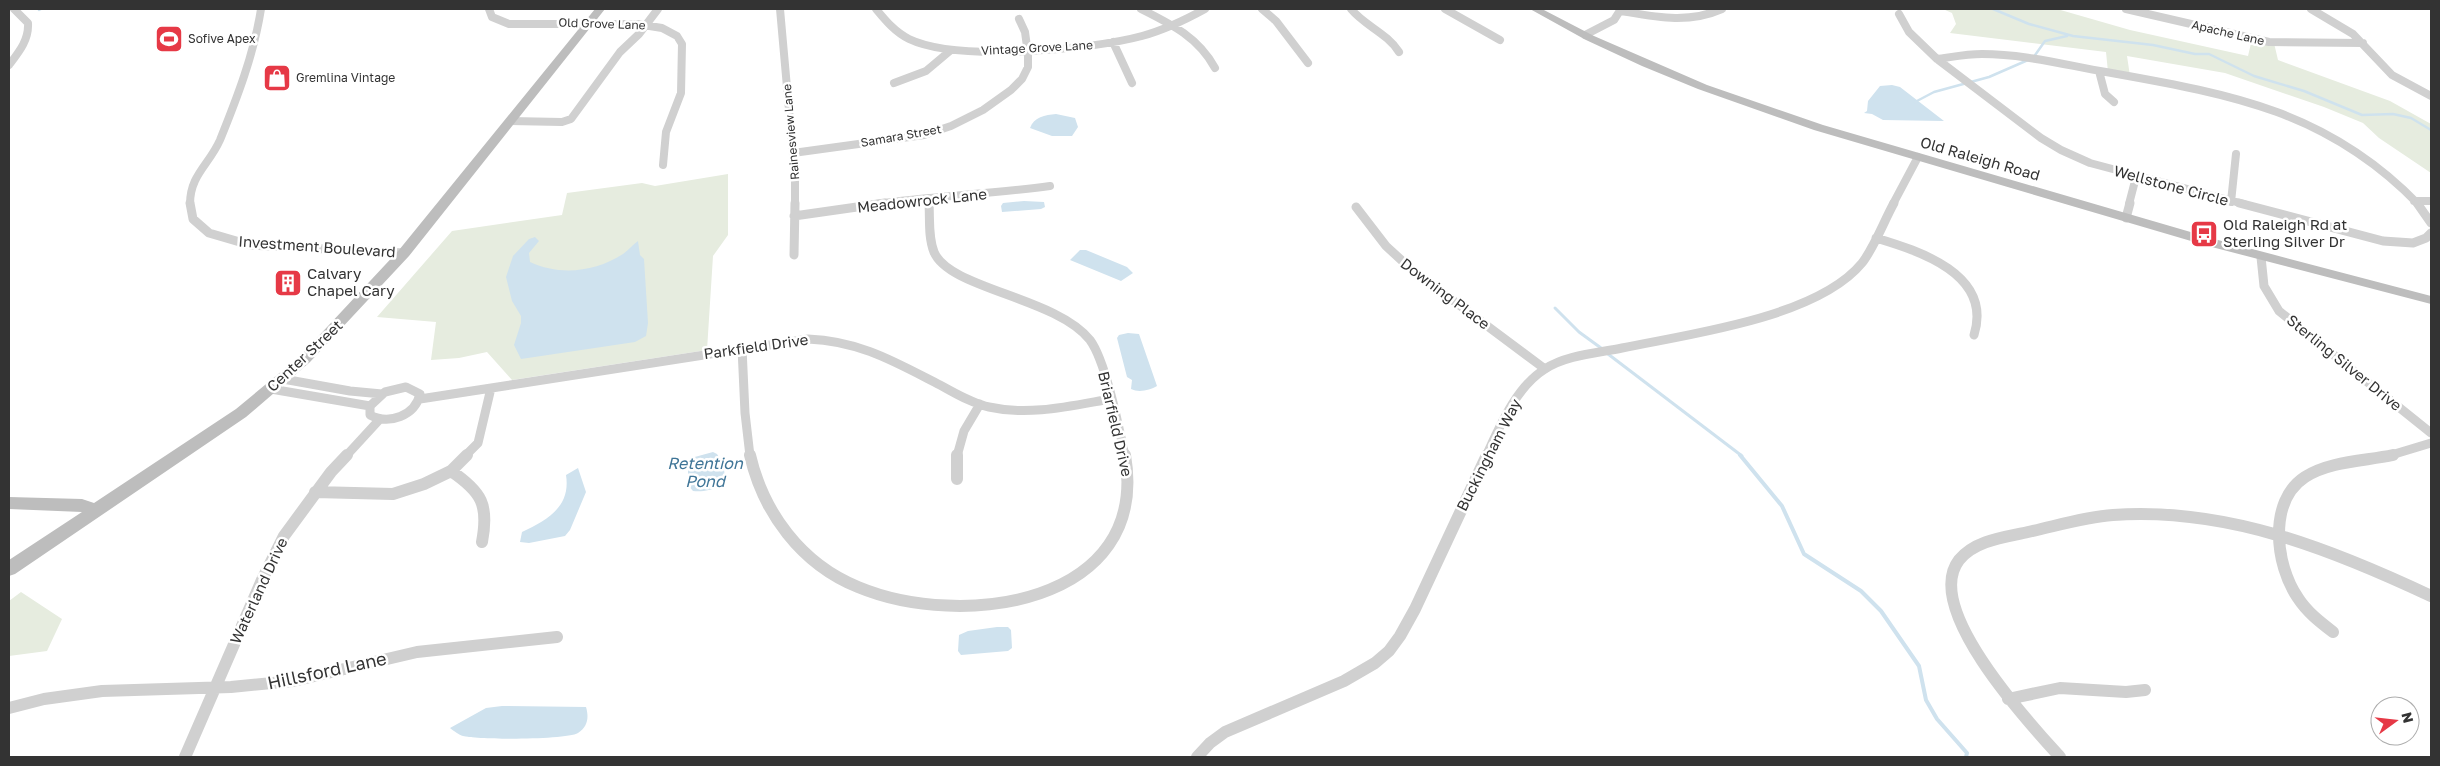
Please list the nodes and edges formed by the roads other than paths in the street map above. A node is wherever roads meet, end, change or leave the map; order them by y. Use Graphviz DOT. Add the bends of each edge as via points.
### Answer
graph roads {
  1 [pos="14,9"];
  2 [pos="262,9"];
  3 [pos="488,9"];
  4 [pos="600,9"];
  5 [pos="658,9"];
  6 [pos="780,9"];
  7 [pos="876,9"];
  8 [pos="1141,9"];
  9 [pos="1205,9"];
  10 [pos="1262,9"];
  11 [pos="1351,9"];
  12 [pos="1445,9"];
  13 [pos="1534,9"];
  14 [pos="1722,9"];
  15 [pos="2126,9"];
  16 [pos="2311,9"];
  17 [pos="1621,10"];
  18 [pos="1899,14"];
  19 [pos="1019,19"];
  20 [pos="588,23"];
  21 [pos="646,25"];
  22 [pos="1173,26"];
  23 [pos="1584,35"];
  24 [pos="1500,40"];
  25 [pos="1113,42"];
  26 [pos="2363,43"];
  27 [pos="951,50"];
  28 [pos="1028,50"];
  29 [pos="1399,52"];
  30 [pos="1937,59"];
  31 [pos="1308,63"];
  32 [pos="9,65"];
  33 [pos="1215,68"];
  34 [pos="2099,71"];
  35 [pos="1132,82"];
  36 [pos="894,83"];
  37 [pos="2431,96"];
  38 [pos="2114,102"];
  39 [pos="510,122"];
  40 [pos="793,153"];
  41 [pos="2236,154"];
  42 [pos="1918,157"];
  43 [pos="663,165"];
  44 [pos="2136,177"];
  45 [pos="1050,186"];
  46 [pos="929,198"];
  47 [pos="2414,201"];
  48 [pos="2230,202"];
  49 [pos="2431,202"];
  50 [pos="1356,207"];
  51 [pos="794,216"];
  52 [pos="2126,218"];
  53 [pos="2431,223"];
  54 [pos="2431,232"];
  55 [pos="1876,238"];
  56 [pos="404,253"];
  57 [pos="794,255"];
  58 [pos="2261,257"];
  59 [pos="2431,300"];
  60 [pos="1974,335"];
  61 [pos="742,348"];
  62 [pos="1545,368"];
  63 [pos="277,384"];
  64 [pos="491,388"];
  65 [pos="382,394"];
  66 [pos="420,399"];
  67 [pos="1110,399"];
  68 [pos="980,404"];
  69 [pos="370,406"];
  70 [pos="380,420"];
  71 [pos="2431,433"];
  72 [pos="2431,443"];
  73 [pos="451,471"];
  74 [pos="957,479"];
  75 [pos="315,492"];
  76 [pos="9,503"];
  77 [pos="96,511"];
  78 [pos="2279,534"];
  79 [pos="482,542"];
  80 [pos="9,569"];
  81 [pos="2431,596"];
  82 [pos="2333,632"];
  83 [pos="557,636"];
  84 [pos="217,686"];
  85 [pos="2145,690"];
  86 [pos="2008,699"];
  87 [pos="9,708"];
  88 [pos="185,757"];
  89 [pos="1197,757"];
  90 [pos="2060,757"];
  1 -- 32 [label="street" via="25,18 29,31"];
  2 -- 56 [label="street, Investment Boulevard" via="256,41 219,142 193,182 190,211 194,220 209,233 250,245"];
  3 -- 20 [label="street, Old Grove Lane" via="496,20 509,24"];
  4 -- 20 [label="main road, Center Street"];
  5 -- 21 [label="street"];
  6 -- 40 [label="street, Rainesview Lane"];
  7 -- 27 [label="street, Vintage Grove Lane" via="887,25 899,34 922,44"];
  8 -- 22 [label="street"];
  9 -- 22 [label="street, Vintage Grove Lane"];
  10 -- 31 [label="street" via="1276,21"];
  11 -- 29 [label="street" via="1362,21 1394,42"];
  12 -- 24 [label="street"];
  13 -- 23 [label="main road, Old Raleigh Road"];
  14 -- 17 [label="street" via="1704,17 1685,20"];
  15 -- 26 [label="street, Apache Lane" via="2264,41"];
  16 -- 26 [label="street" via="2348,30"];
  17 -- 23 [label="street" via="1609,23"];
  18 -- 30 [label="street, Wellstone Circle" via="1908,32"];
  19 -- 28 [label="street, Samara Street" via="1024,27"];
  20 -- 21 [label="street, Old Grove Lane"];
  20 -- 39 [label="main road, Center Street"];
  21 -- 39 [label="street" via="620,52 571,119 562,122"];
  21 -- 43 [label="street, Old Grove Lane" via="670,31 682,44 681,93 666,132"];
  22 -- 25 [label="street, Vintage Grove Lane"];
  22 -- 33 [label="street" via="1201,45"];
  23 -- 42 [label="main road, Old Raleigh Road" via="1713,92"];
  25 -- 28 [label="street, Vintage Grove Lane"];
  25 -- 35 [label="street"];
  26 -- 37 [label="street" via="2384,69"];
  27 -- 28 [label="street, Vintage Grove Lane"];
  27 -- 36 [label="street" via="926,71"];
  28 -- 40 [label="street, Samara Street" via="1028,65 1016,85 953,125 913,137"];
  30 -- 34 [label="street" via="1992,54"];
  30 -- 44 [label="street, Wellstone Circle" via="2061,150"];
  34 -- 38 [label="street" via="2105,94"];
  34 -- 47 [label="street" via="2205,89 2280,111 2329,134 2365,156"];
  39 -- 56 [label="main road, Center Street"];
  40 -- 51 [label="street, Rainesview Lane"];
  41 -- 48 [label="street"];
  42 -- 52 [label="main road, Old Raleigh Road"];
  42 -- 55 [label="street, Buckingham Way"];
  44 -- 48 [label="street, Wellstone Circle"];
  44 -- 52 [label="street"];
  45 -- 46 [label="street, Meadowrock Lane"];
  46 -- 51 [label="street, Meadowrock Lane"];
  46 -- 67 [label="street, Briarfield Drive" via="932,245 940,261 985,286 1043,306 1072,322 1096,352"];
  47 -- 49 [label="street"];
  47 -- 53 [label="street"];
  48 -- 54 [label="street, Wellstone Circle" via="2389,242 2419,241"];
  50 -- 62 [label="street, Downing Place" via="1386,246 1411,269"];
  51 -- 57 [label="street, Rainesview Lane"];
  52 -- 58 [label="main road, Old Raleigh Road"];
  55 -- 60 [label="street" via="1927,255 1958,275 1976,306 1978,324"];
  55 -- 62 [label="street, Buckingham Way" via="1862,263 1849,275 1791,308"];
  56 -- 63 [label="main road, Center Street" via="346,317"];
  58 -- 59 [label="main road, Old Raleigh Road"];
  58 -- 71 [label="street, Sterling Silver Drive" via="2262,283 2279,310"];
  61 -- 64 [label="street, Parkfield Drive"];
  61 -- 67 [label="street, Briarfield Drive" via="751,465 773,516 801,548 832,572 858,587 912,603 969,607 1022,600 1067,582 1099,559 1118,531 1125,512 1128,486 1126,459"];
  61 -- 68 [label="street, Parkfield Drive" via="798,339 845,341 867,348"];
  62 -- 89 [label="street, Buckingham Way" via="1521,392 1501,423 1415,609 1402,635 1389,651 1369,667 1334,685 1234,726 1205,746"];
  63 -- 65 [label="street"];
  63 -- 69 [label="street"];
  63 -- 77 [label="main road, Center Street"];
  64 -- 66 [label="street, Parkfield Drive"];
  64 -- 73 [label="street" via="478,443"];
  65 -- 66 [label="street" via="406,387 417,391"];
  65 -- 69 [label="street"];
  66 -- 70 [label="street" via="404,415"];
  67 -- 68 [label="street, Parkfield Drive" via="1033,410"];
  68 -- 74 [label="street" via="959,438 955,460"];
  69 -- 70 [label="street" via="370,415"];
  70 -- 75 [label="street, Waterland Drive"];
  72 -- 78 [label="street" via="2391,456 2333,466 2303,477 2282,500"];
  73 -- 75 [label="street" via="393,494"];
  73 -- 79 [label="street" via="472,487 483,501 487,522"];
  75 -- 84 [label="street, Waterland Drive" via="269,563"];
  76 -- 77 [label="main road" via="82,505"];
  77 -- 80 [label="main road, Center Street"];
  78 -- 81 [label="street" via="2353,560"];
  78 -- 82 [label="street" via="2286,573 2294,595 2312,617"];
  78 -- 86 [label="street" via="2192,516 2114,515 2008,537 1970,549 1954,567 1952,593 1988,675"];
  83 -- 84 [label="street, Hillsford Lane" via="417,652 293,681"];
  84 -- 87 [label="street, Hillsford Lane" via="102,691 44,699"];
  84 -- 88 [label="street, Waterland Drive"];
  85 -- 86 [label="street" via="2068,688 2038,690"];
  86 -- 90 [label="street"];
}
